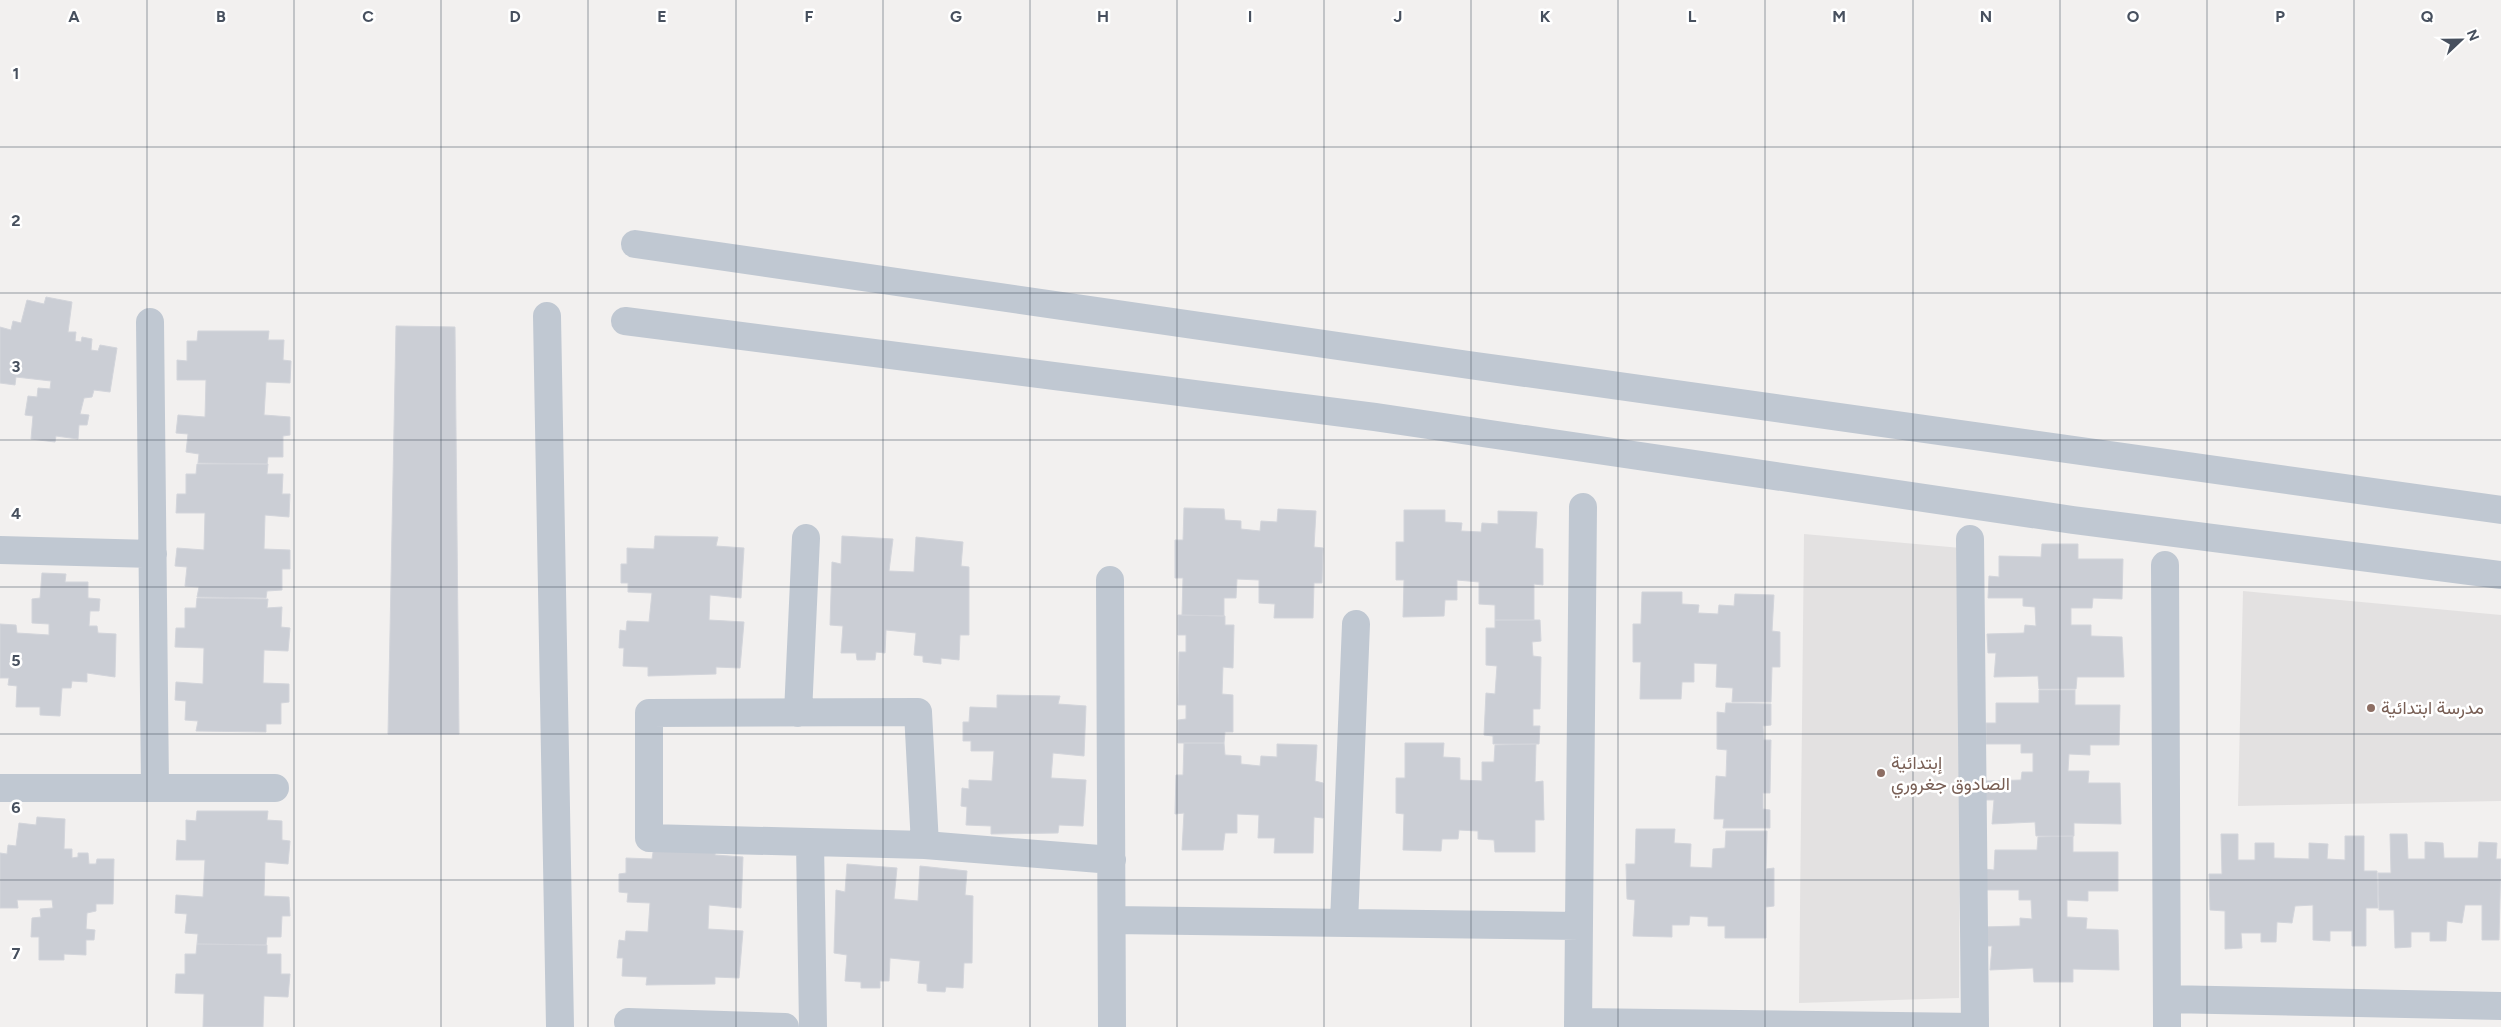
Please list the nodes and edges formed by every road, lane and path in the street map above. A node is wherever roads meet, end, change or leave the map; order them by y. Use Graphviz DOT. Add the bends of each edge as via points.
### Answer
graph roads {
  1 [pos="635,244"];
  2 [pos="547,316"];
  3 [pos="625,321"];
  4 [pos="150,322"];
  5 [pos="1583,507"];
  6 [pos="2501,510"];
  7 [pos="806,538"];
  8 [pos="1970,539"];
  9 [pos="0,550"];
  10 [pos="153,554"];
  11 [pos="2165,565"];
  12 [pos="2501,575"];
  13 [pos="1110,580"];
  14 [pos="1356,624"];
  15 [pos="798,713"];
  16 [pos="0,788"];
  17 [pos="155,788"];
  18 [pos="274,788"];
  19 [pos="810,842"];
  20 [pos="925,845"];
  21 [pos="1112,860"];
  22 [pos="1112,920"];
  23 [pos="1344,923"];
  24 [pos="1579,926"];
  25 [pos="2167,999"];
  26 [pos="2501,1006"];
  27 [pos="628,1022"];
  28 [pos="1578,1025"];
  29 [pos="560,1027"];
  30 [pos="785,1027"];
  31 [pos="813,1027"];
  32 [pos="1112,1027"];
  33 [pos="1975,1027"];
  34 [pos="2167,1027"];
  1 -- 6 [label="street"];
  2 -- 29 [label="street"];
  3 -- 12 [label="street" via="1375,417 2063,518"];
  4 -- 10 [label="street"];
  5 -- 24 [label="street"];
  7 -- 15 [label="street"];
  8 -- 33 [label="street"];
  9 -- 10 [label="street"];
  10 -- 17 [label="street"];
  11 -- 25 [label="street"];
  13 -- 21 [label="street"];
  14 -- 23 [label="street"];
  15 -- 19 [label="street" via="649,713 649,838"];
  15 -- 20 [label="street" via="918,712"];
  16 -- 17 [label="street"];
  17 -- 18 [label="street"];
  19 -- 20 [label="street"];
  19 -- 31 [label="street"];
  20 -- 21 [label="street"];
  21 -- 22 [label="street"];
  22 -- 23 [label="street"];
  22 -- 32 [label="street"];
  23 -- 24 [label="street"];
  24 -- 28 [label="street"];
  25 -- 26 [label="street"];
  25 -- 34 [label="street"];
  27 -- 30 [label="street"];
  28 -- 33 [label="street"];
}
